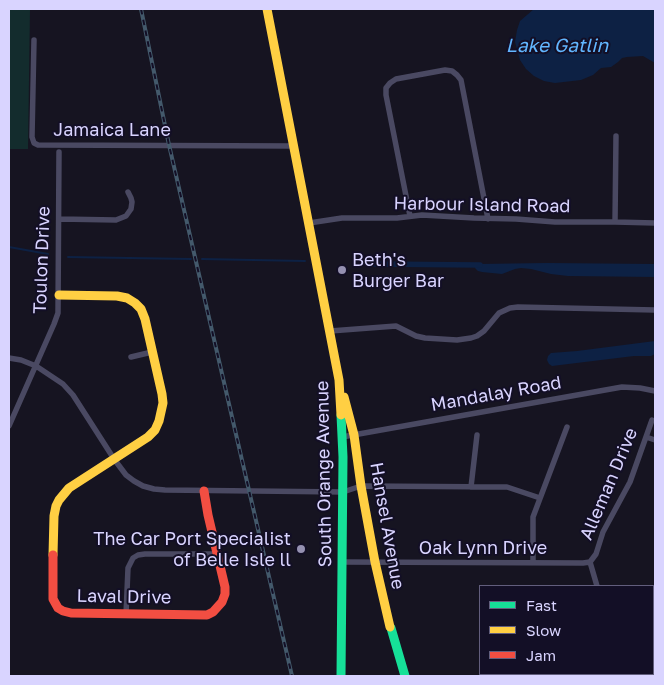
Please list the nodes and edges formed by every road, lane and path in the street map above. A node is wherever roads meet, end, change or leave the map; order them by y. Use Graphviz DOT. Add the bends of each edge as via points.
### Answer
graph roads {
  1 [pos="267,9"];
  2 [pos="34,40"];
  3 [pos="616,136"];
  4 [pos="294,146"];
  5 [pos="59,152"];
  6 [pos="128,192"];
  7 [pos="410,216"];
  8 [pos="59,219"];
  9 [pos="488,219"];
  10 [pos="615,222"];
  11 [pos="309,223"];
  12 [pos="655,224"];
  13 [pos="59,296"];
  14 [pos="655,310"];
  15 [pos="330,331"];
  16 [pos="152,352"];
  17 [pos="131,357"];
  18 [pos="9,358"];
  19 [pos="36,366"];
  20 [pos="340,380"];
  21 [pos="655,391"];
  22 [pos="652,420"];
  23 [pos="9,426"];
  24 [pos="567,427"];
  25 [pos="354,435"];
  26 [pos="477,435"];
  27 [pos="342,437"];
  28 [pos="646,437"];
  29 [pos="655,440"];
  30 [pos="114,459"];
  31 [pos="361,486"];
  32 [pos="471,487"];
  33 [pos="204,491"];
  34 [pos="343,492"];
  35 [pos="540,498"];
  36 [pos="217,554"];
  37 [pos="591,560"];
  38 [pos="342,562"];
  39 [pos="375,562"];
  40 [pos="533,563"];
  41 [pos="597,585"];
  42 [pos="126,614"];
  43 [pos="341,676"];
  44 [pos="405,676"];
  1 -- 4 [label="main road, South Orange Avenue"];
  2 -- 4 [label="street, Jamaica Lane" via="32,137 38,145"];
  3 -- 10 [label="street"];
  4 -- 11 [label="main road, South Orange Avenue"];
  5 -- 8 [label="street, Toulon Drive"];
  6 -- 8 [label="street" via="131,209 126,216 116,220"];
  7 -- 9 [label="street, Harbour Island Road"];
  7 -- 9 [label="street" via="386,88 396,79 445,70 452,71 461,80"];
  7 -- 11 [label="street, Harbour Island Road" via="342,218"];
  8 -- 13 [label="street, Toulon Drive"];
  9 -- 10 [label="street, Harbour Island Road"];
  10 -- 12 [label="street, Harbour Island Road"];
  11 -- 15 [label="main road, South Orange Avenue"];
  13 -- 16 [label="main road, Laval Drive" via="127,298 141,309"];
  13 -- 19 [label="street, Toulon Drive" via="58,313"];
  14 -- 15 [label="street" via="510,308 499,313 477,336 457,340 416,336 396,326"];
  15 -- 20 [label="main road, South Orange Avenue"];
  16 -- 17 [label="street"];
  16 -- 30 [label="main road, Laval Drive" via="163,403 159,421 148,437"];
  18 -- 19 [label="street"];
  19 -- 23 [label="street, Toulon Drive"];
  19 -- 30 [label="street" via="53,376 73,395"];
  20 -- 25 [label="main road, Hansel Avenue"];
  20 -- 27 [label="main road, South Orange Avenue"];
  21 -- 25 [label="street, Mandalay Road" via="622,387"];
  22 -- 28 [label="street, Alleman Drive"];
  24 -- 35 [label="street"];
  25 -- 27 [label="street, Mandalay Road"];
  25 -- 31 [label="main road, Hansel Avenue"];
  26 -- 32 [label="street"];
  27 -- 34 [label="main road, South Orange Avenue"];
  28 -- 29 [label="street"];
  28 -- 37 [label="street, Alleman Drive" via="630,482"];
  30 -- 33 [label="street" via="126,475 143,486"];
  30 -- 42 [label="main road, Laval Drive" via="69,488 56,506 53,599 58,608 71,613"];
  31 -- 32 [label="street"];
  31 -- 34 [label="street"];
  31 -- 39 [label="main road, Hansel Avenue"];
  32 -- 35 [label="street" via="506,487"];
  33 -- 34 [label="street"];
  33 -- 36 [label="main road, Laval Drive"];
  34 -- 38 [label="main road, South Orange Avenue"];
  35 -- 40 [label="street" via="533,517"];
  36 -- 42 [label="street" via="145,554 133,558 128,568"];
  36 -- 42 [label="main road, Laval Drive" via="225,594 213,612 207,615"];
  37 -- 40 [label="street, Oak Lynn Drive" via="583,563"];
  37 -- 41 [label="street"];
  38 -- 39 [label="street, Oak Lynn Drive"];
  38 -- 43 [label="main road, South Orange Avenue"];
  39 -- 40 [label="street, Oak Lynn Drive"];
  39 -- 44 [label="main road, Hansel Avenue"];
}
